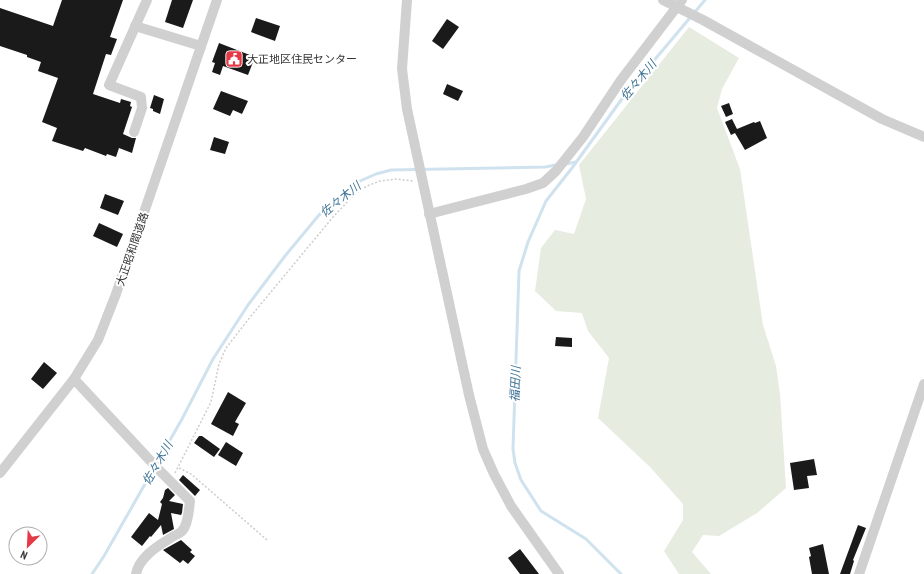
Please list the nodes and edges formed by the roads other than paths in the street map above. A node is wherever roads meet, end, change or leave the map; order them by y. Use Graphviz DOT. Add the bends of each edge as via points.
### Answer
graph roads {
  1 [pos="147,0"];
  2 [pos="217,0"];
  3 [pos="407,0"];
  4 [pos="663,0"];
  5 [pos="680,5"];
  6 [pos="135,26"];
  7 [pos="201,46"];
  8 [pos="134,132"];
  9 [pos="924,137"];
  10 [pos="429,214"];
  11 [pos="74,379"];
  12 [pos="924,384"];
  13 [pos="0,473"];
  14 [pos="136,574"];
  15 [pos="559,574"];
  16 [pos="859,574"];
  1 -- 6 [label="street"];
  2 -- 7 [label="street, 大正昭和間道路"];
  3 -- 10 [label="street" via="402,69 407,109"];
  4 -- 5 [label="street"];
  5 -- 9 [label="street" via="882,119"];
  5 -- 10 [label="street" via="621,80 566,160 543,183"];
  6 -- 7 [label="street"];
  6 -- 8 [label="street" via="109,85 140,97 142,108"];
  7 -- 11 [label="street, 大正昭和間道路" via="114,301 98,340"];
  10 -- 15 [label="street" via="483,449 510,506"];
  11 -- 13 [label="street, 大正昭和間道路"];
  11 -- 14 [label="street" via="190,501 189,515 183,530 143,558"];
  12 -- 16 [label="street"];
}
